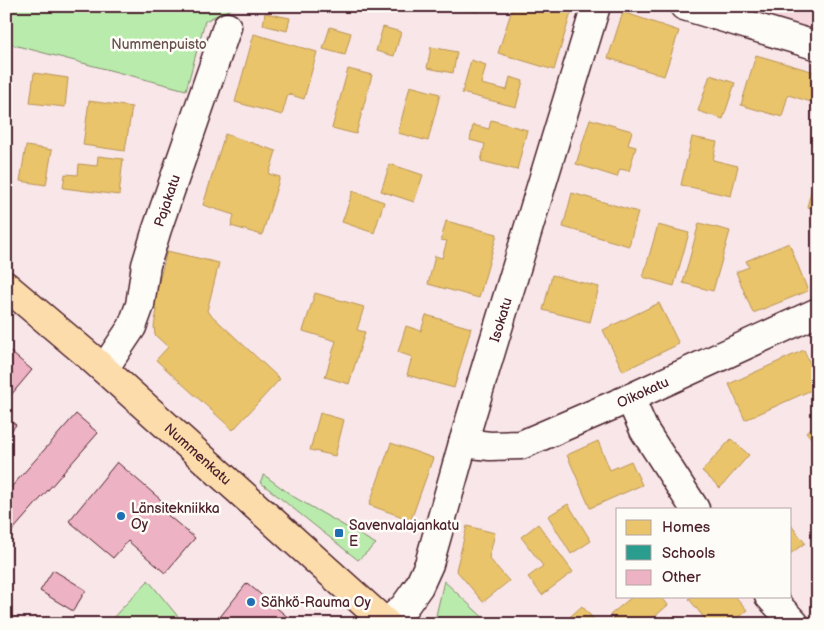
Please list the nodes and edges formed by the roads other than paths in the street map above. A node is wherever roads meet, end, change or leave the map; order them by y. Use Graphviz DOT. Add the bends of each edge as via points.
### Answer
graph roads {
  1 [pos="596,6"];
  2 [pos="684,6"];
  3 [pos="227,27"];
  4 [pos="818,46"];
  5 [pos="6,286"];
  6 [pos="818,312"];
  7 [pos="104,369"];
  8 [pos="630,398"];
  9 [pos="463,443"];
  10 [pos="694,508"];
  11 [pos="770,598"];
  12 [pos="386,623"];
  13 [pos="794,624"];
  1 -- 9 [label="street, Isokatu"];
  2 -- 4 [label="street"];
  3 -- 7 [label="street, Pajakatu" via="157,229 146,265 140,305 132,327"];
  5 -- 7 [label="main road, Nummenkatu"];
  6 -- 8 [label="street, Oikokatu"];
  7 -- 12 [label="main road, Nummenkatu"];
  8 -- 9 [label="street, Oikokatu" via="521,445"];
  8 -- 10 [label="street" via="644,430"];
  9 -- 12 [label="street, Isokatu" via="420,586"];
  11 -- 13 [label="street"];
}
